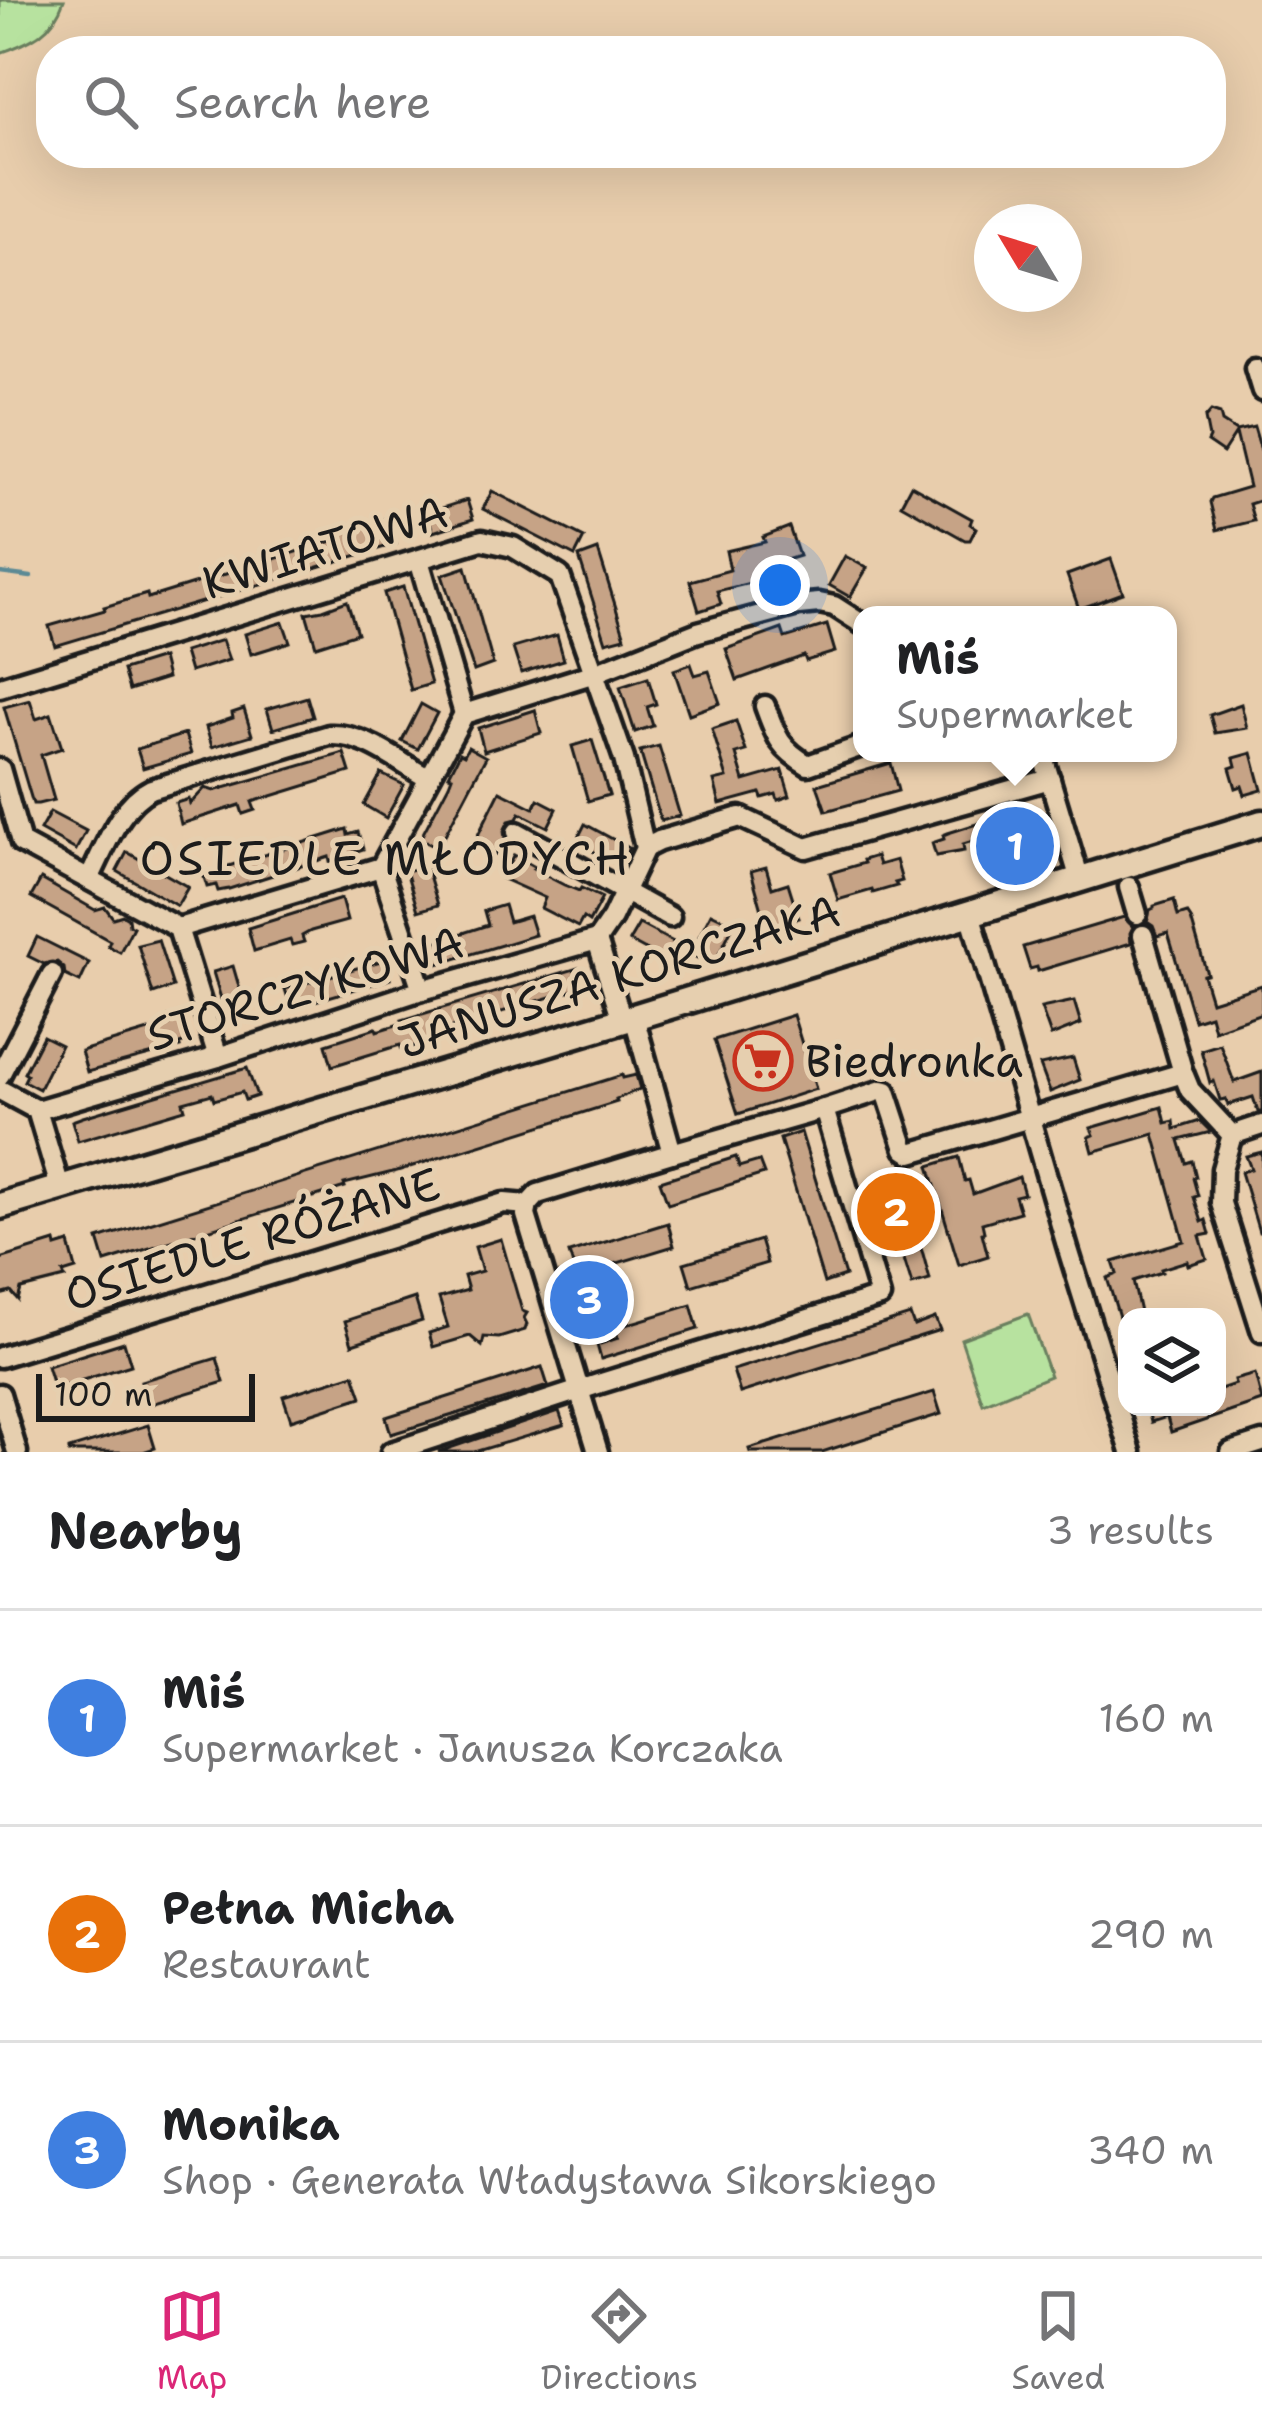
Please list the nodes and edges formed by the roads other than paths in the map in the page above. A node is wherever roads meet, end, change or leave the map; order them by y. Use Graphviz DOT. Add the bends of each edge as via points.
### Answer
graph roads {
  1 [pos="1256,368"];
  2 [pos="1262,391"];
  3 [pos="419,560"];
  4 [pos="853,619"];
  5 [pos="592,674"];
  6 [pos="0,687"];
  7 [pos="765,706"];
  8 [pos="464,714"];
  9 [pos="853,749"];
  10 [pos="1045,762"];
  11 [pos="0,769"];
  12 [pos="428,778"];
  13 [pos="1050,779"];
  14 [pos="1262,823"];
  15 [pos="518,832"];
  16 [pos="21,843"];
  17 [pos="645,848"];
  18 [pos="0,850"];
  19 [pos="381,867"];
  20 [pos="88,879"];
  21 [pos="1080,880"];
  22 [pos="1129,887"];
  23 [pos="625,892"];
  24 [pos="970,913"];
  25 [pos="1137,914"];
  26 [pos="670,917"];
  27 [pos="178,928"];
  28 [pos="1143,934"];
  29 [pos="597,940"];
  30 [pos="52,974"];
  31 [pos="422,990"];
  32 [pos="628,1018"];
  33 [pos="218,1057"];
  34 [pos="1183,1073"];
  35 [pos="0,1075"];
  36 [pos="0,1090"];
  37 [pos="824,1109"];
  38 [pos="37,1110"];
  39 [pos="1032,1120"];
  40 [pos="1262,1125"];
  41 [pos="1232,1135"];
  42 [pos="672,1153"];
  43 [pos="60,1187"];
  44 [pos="528,1205"];
  45 [pos="0,1206"];
  46 [pos="1262,1332"];
  47 [pos="0,1357"];
  48 [pos="579,1390"];
  49 [pos="0,1394"];
  50 [pos="1262,1442"];
  51 [pos="17,1452"];
  52 [pos="391,1452"];
  53 [pos="598,1452"];
  54 [pos="1131,1452"];
  55 [pos="1232,1452"];
  1 -- 2 [label="street"];
  3 -- 5 [label="street, KWIATOWA" via="482,540 513,547 560,576"];
  3 -- 6 [label="street, KWIATOWA"];
  3 -- 8 [label="street"];
  4 -- 5 [label="street" via="819,603 798,605 698,632"];
  5 -- 8 [label="street"];
  5 -- 17 [label="street, KWIATOWA"];
  7 -- 9 [label="street" via="778,742 808,764"];
  8 -- 12 [label="street"];
  10 -- 13 [label="street"];
  11 -- 16 [label="street"];
  12 -- 19 [label="street"];
  12 -- 20 [label="street" via="358,739 329,735 138,796"];
  13 -- 17 [label="street" via="806,848 740,817"];
  13 -- 21 [label="street"];
  14 -- 21 [label="street, JANUSZA KORCZAKA"];
  15 -- 23 [label="street"];
  16 -- 18 [label="street"];
  16 -- 20 [label="street"];
  17 -- 23 [label="street"];
  19 -- 27 [label="street"];
  19 -- 31 [label="street"];
  20 -- 27 [label="street"];
  21 -- 24 [label="street, JANUSZA KORCZAKA"];
  22 -- 25 [label="street"];
  23 -- 26 [label="street"];
  23 -- 29 [label="street"];
  24 -- 32 [label="street, JANUSZA KORCZAKA"];
  24 -- 39 [label="street"];
  27 -- 33 [label="street"];
  28 -- 34 [label="street"];
  29 -- 31 [label="street, STORCZYKOWA"];
  29 -- 32 [label="street"];
  30 -- 35 [label="street"];
  31 -- 33 [label="street, STORCZYKOWA"];
  32 -- 42 [label="street"];
  32 -- 43 [label="street, JANUSZA KORCZAKA"];
  33 -- 38 [label="street, STORCZYKOWA"];
  34 -- 39 [label="street"];
  34 -- 41 [label="street"];
  36 -- 38 [label="street"];
  37 -- 39 [label="street, OSIEDLE RÓŻANE" via="886,1091 911,1153"];
  37 -- 42 [label="street, OSIEDLE RÓŻANE"];
  37 -- 48 [label="street" via="880,1298"];
  38 -- 43 [label="street"];
  39 -- 54 [label="street"];
  40 -- 41 [label="street"];
  41 -- 46 [label="street" via="1222,1203"];
  42 -- 44 [label="street, OSIEDLE RÓŻANE" via="538,1194"];
  43 -- 45 [label="street, JANUSZA KORCZAKA"];
  44 -- 47 [label="street, OSIEDLE RÓŻANE" via="504,1203"];
  44 -- 48 [label="street"];
  48 -- 52 [label="street"];
  48 -- 53 [label="street"];
  49 -- 51 [label="street"];
  50 -- 55 [label="street"];
}
